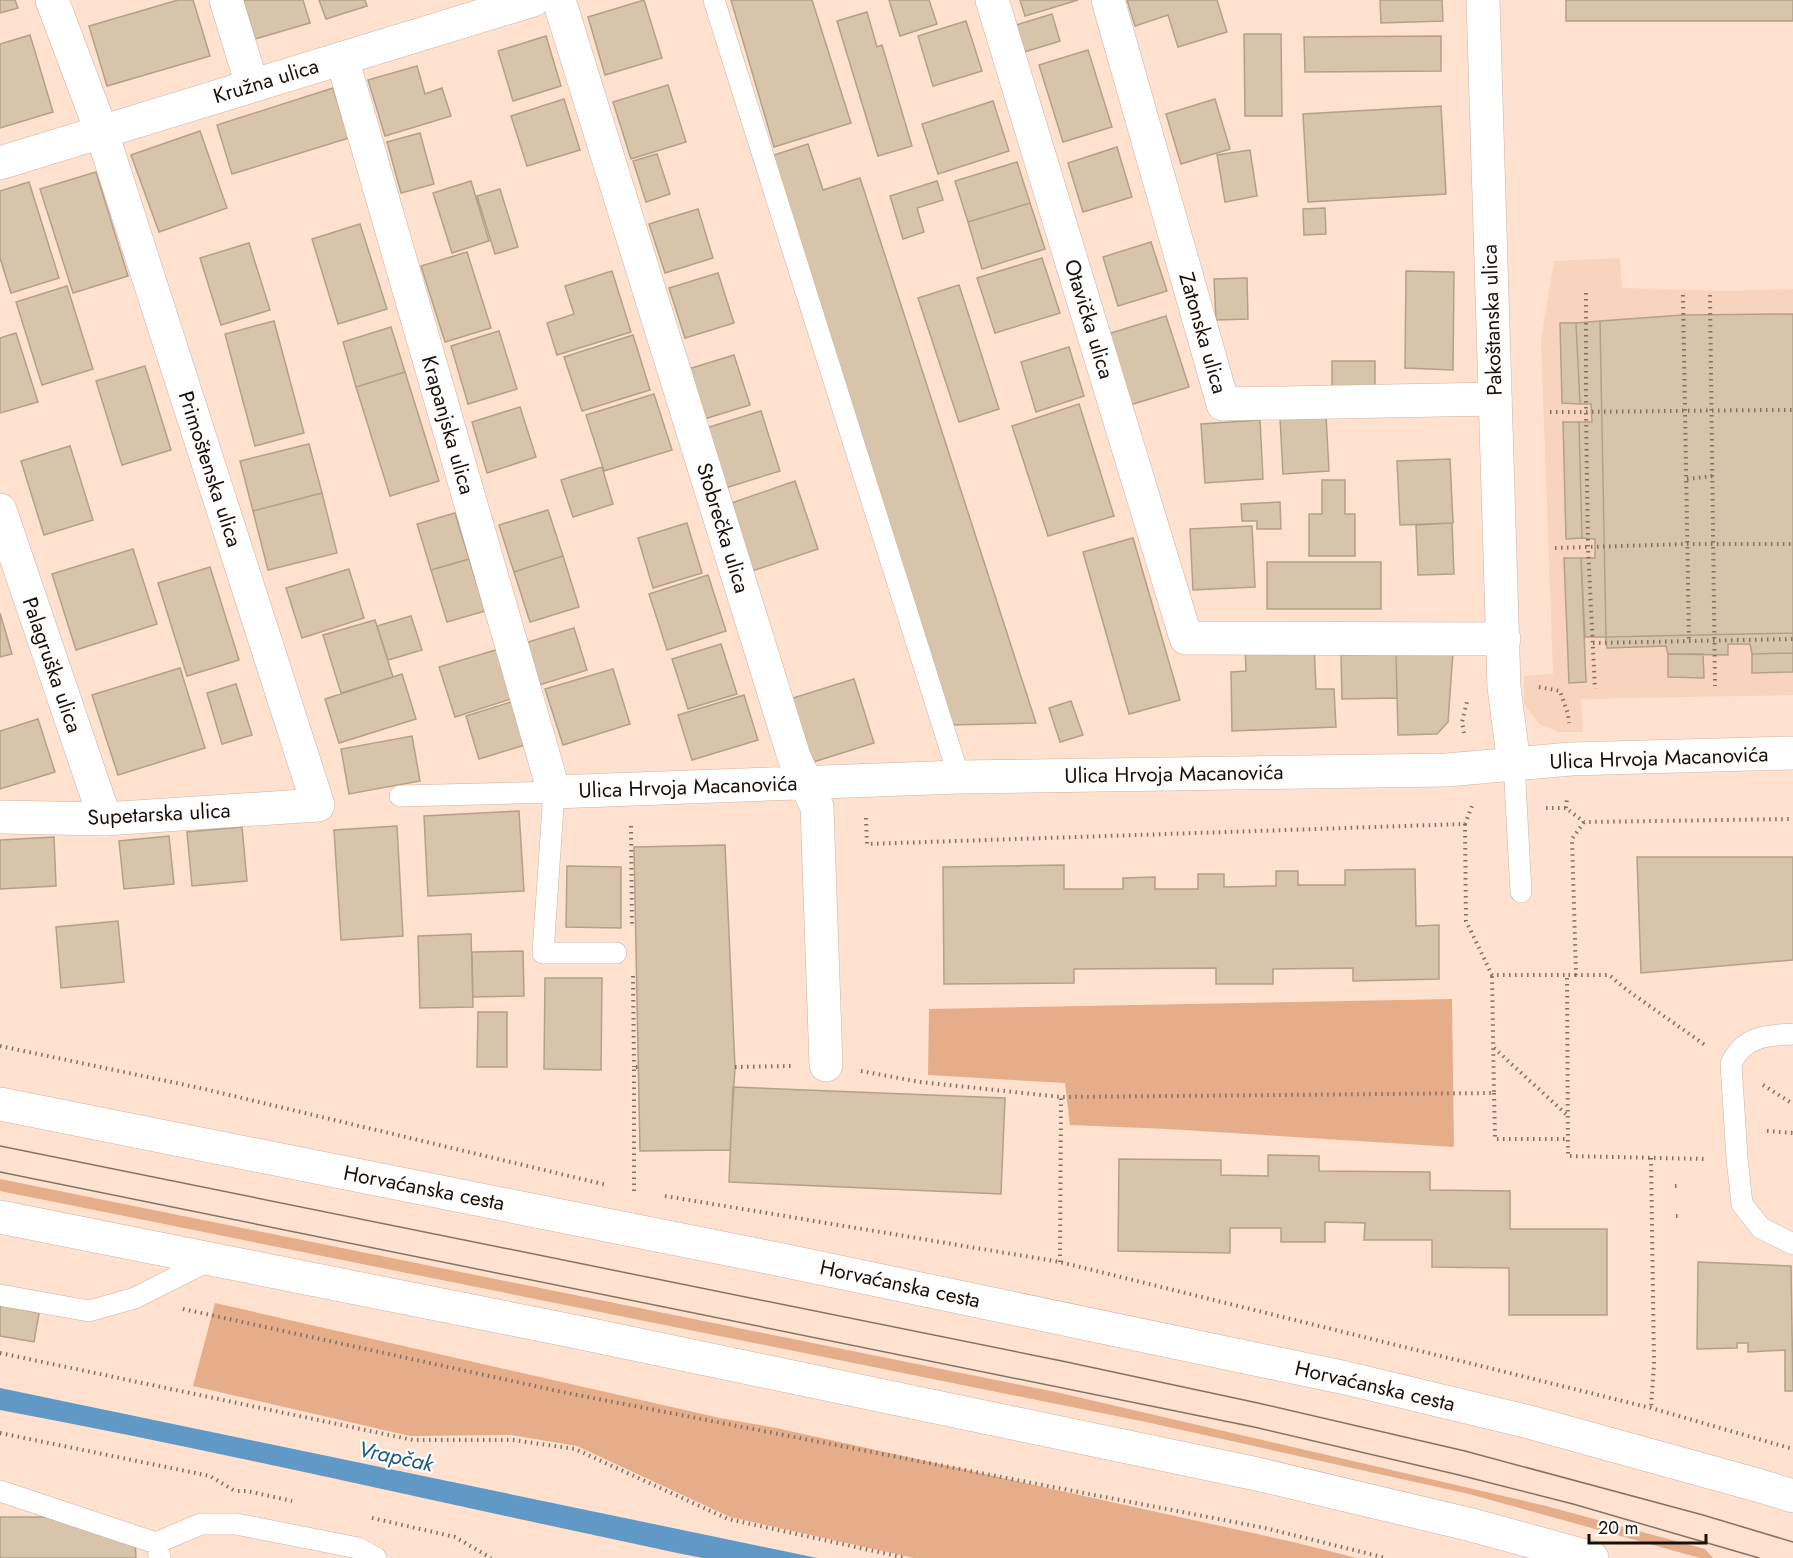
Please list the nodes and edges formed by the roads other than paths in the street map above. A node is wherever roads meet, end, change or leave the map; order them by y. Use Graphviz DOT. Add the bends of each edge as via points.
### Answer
graph roads {
  1 [pos="52,0"];
  2 [pos="226,0"];
  3 [pos="533,0"];
  4 [pos="560,0"];
  5 [pos="714,0"];
  6 [pos="992,0"];
  7 [pos="1108,0"];
  8 [pos="1483,0"];
  9 [pos="342,58"];
  10 [pos="252,85"];
  11 [pos="102,133"];
  12 [pos="0,163"];
  13 [pos="1495,399"];
  14 [pos="0,510"];
  15 [pos="1504,639"];
  16 [pos="1793,753"];
  17 [pos="1514,764"];
  18 [pos="959,777"];
  19 [pos="807,783"];
  20 [pos="554,792"];
  21 [pos="400,796"];
  22 [pos="318,805"];
  23 [pos="0,817"];
  24 [pos="105,819"];
  25 [pos="1521,892"];
  26 [pos="616,953"];
  27 [pos="1793,1034"];
  28 [pos="826,1065"];
  29 [pos="0,1104"];
  30 [pos="0,1217"];
  31 [pos="1793,1244"];
  32 [pos="212,1259"];
  33 [pos="0,1295"];
  34 [pos="0,1491"];
  35 [pos="1793,1496"];
  36 [pos="158,1550"];
  37 [pos="376,1558"];
  38 [pos="1592,1558"];
  1 -- 11 [label="street, Primoštenska ulica"];
  2 -- 10 [label="street"];
  3 -- 9 [label="street, Kružna ulica"];
  4 -- 19 [label="street, Stobrečka ulica" via="794,757"];
  5 -- 18 [label="lane"];
  6 -- 15 [label="street, Otavička ulica" via="1185,638"];
  7 -- 13 [label="street, Zatonska ulica" via="1223,404"];
  8 -- 13 [label="street, Pakoštanska ulica"];
  9 -- 10 [label="street, Kružna ulica"];
  9 -- 20 [label="street, Krapanjska ulica"];
  10 -- 11 [label="street, Kružna ulica"];
  11 -- 12 [label="street, Kružna ulica"];
  11 -- 22 [label="street, Primoštenska ulica"];
  13 -- 15 [label="street, Pakoštanska ulica"];
  14 -- 24 [label="street, Palagruška ulica"];
  15 -- 17 [label="street, Pakoštanska ulica" via="1504,687"];
  16 -- 17 [label="street, Ulica Hrvoja Macanovića"];
  17 -- 18 [label="street, Ulica Hrvoja Macanovića" via="1435,770"];
  17 -- 25 [label="lane"];
  18 -- 19 [label="street, Ulica Hrvoja Macanovića"];
  19 -- 20 [label="street, Ulica Hrvoja Macanovića"];
  19 -- 28 [label="street, Stobrečka ulica" via="817,807"];
  20 -- 21 [label="lane"];
  20 -- 26 [label="lane" via="543,952"];
  22 -- 24 [label="street, Supetarska ulica"];
  23 -- 24 [label="street, Supetarska ulica"];
  27 -- 31 [label="lane" via="1769,1035 1748,1043 1736,1053 1731,1064 1742,1204 1761,1228"];
  29 -- 35 [label="street, Horvaćanska cesta" via="777,1259 1346,1378 1529,1422"];
  30 -- 32 [label="street"];
  32 -- 33 [label="lane" via="135,1298 89,1311"];
  32 -- 38 [label="street" via="1257,1474"];
  34 -- 36 [label="lane"];
  36 -- 37 [label="lane" via="201,1524 236,1524 358,1548"];
}
